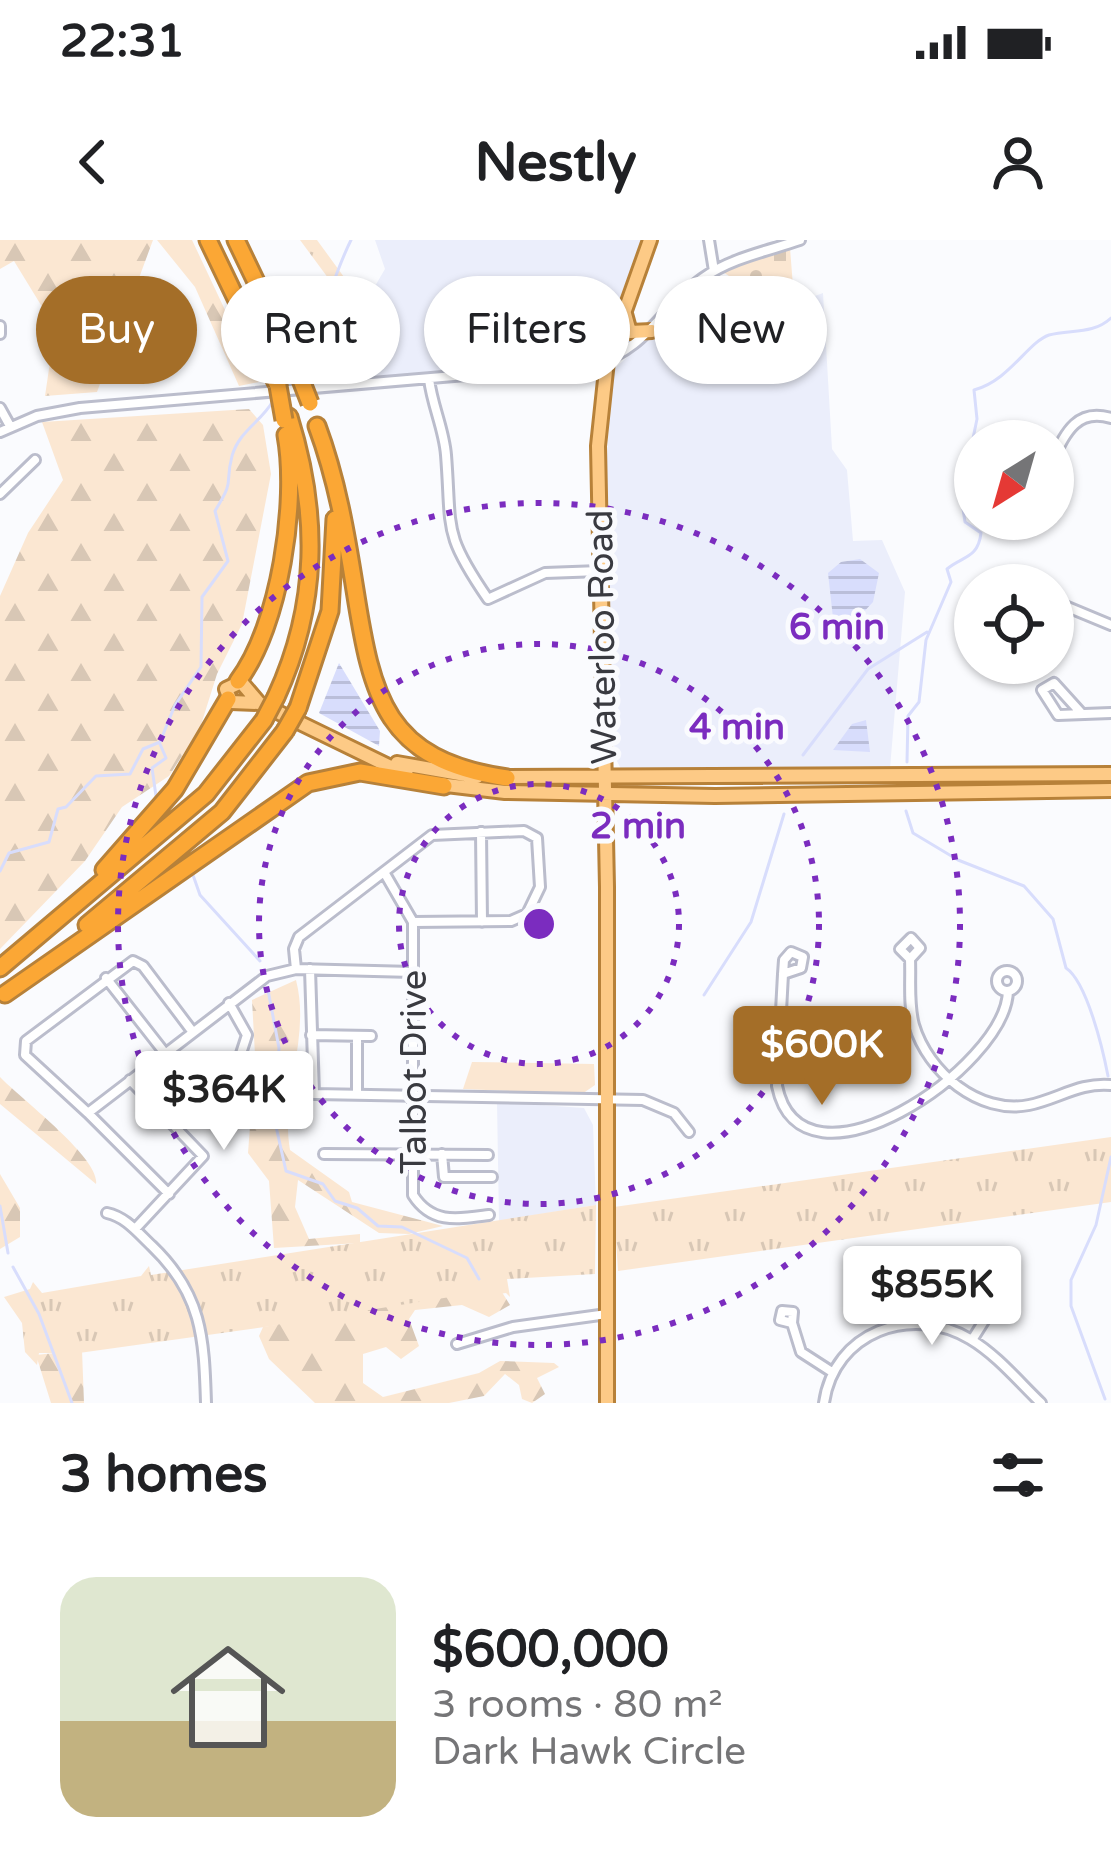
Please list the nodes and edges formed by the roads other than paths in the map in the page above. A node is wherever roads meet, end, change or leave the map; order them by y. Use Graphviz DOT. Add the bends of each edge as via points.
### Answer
graph roads {
  1 [pos="208,240"];
  2 [pos="236,240"];
  3 [pos="650,240"];
  4 [pos="709,240"];
  5 [pos="800,240"];
  6 [pos="714,271"];
  7 [pos="630,288"];
  8 [pos="630,330"];
  9 [pos="652,332"];
  10 [pos="630,346"];
  11 [pos="424,380"];
  12 [pos="430,384"];
  13 [pos="605,384"];
  14 [pos="0,408"];
  15 [pos="286,418"];
  16 [pos="1111,418"];
  17 [pos="1074,425"];
  18 [pos="10,426"];
  19 [pos="317,426"];
  20 [pos="0,432"];
  21 [pos="35,460"];
  22 [pos="0,494"];
  23 [pos="600,571"];
  24 [pos="1074,611"];
  25 [pos="1111,625"];
  26 [pos="247,700"];
  27 [pos="1111,713"];
  28 [pos="1082,714"];
  29 [pos="344,746"];
  30 [pos="604,757"];
  31 [pos="1111,774"];
  32 [pos="507,778"];
  33 [pos="567,779"];
  34 [pos="631,780"];
  35 [pos="444,786"];
  36 [pos="604,787"];
  37 [pos="1111,790"];
  38 [pos="481,832"];
  39 [pos="384,872"];
  40 [pos="413,922"];
  41 [pos="482,922"];
  42 [pos="17,954"];
  43 [pos="910,959"];
  44 [pos="0,968"];
  45 [pos="296,969"];
  46 [pos="310,969"];
  47 [pos="413,971"];
  48 [pos="783,974"];
  49 [pos="106,978"];
  50 [pos="1008,991"];
  51 [pos="2,996"];
  52 [pos="229,1003"];
  53 [pos="192,1031"];
  54 [pos="311,1036"];
  55 [pos="356,1036"];
  56 [pos="370,1036"];
  57 [pos="164,1052"];
  58 [pos="948,1076"];
  59 [pos="130,1080"];
  60 [pos="1111,1084"];
  61 [pos="357,1094"];
  62 [pos="411,1094"];
  63 [pos="607,1100"];
  64 [pos="88,1113"];
  65 [pos="171,1120"];
  66 [pos="689,1132"];
  67 [pos="324,1154"];
  68 [pos="412,1154"];
  69 [pos="442,1154"];
  70 [pos="488,1155"];
  71 [pos="492,1177"];
  72 [pos="169,1193"];
  73 [pos="107,1213"];
  74 [pos="489,1215"];
  75 [pos="135,1229"];
  76 [pos="901,1304"];
  77 [pos="994,1305"];
  78 [pos="607,1314"];
  79 [pos="792,1323"];
  80 [pos="902,1324"];
  81 [pos="972,1340"];
  82 [pos="457,1344"];
  83 [pos="832,1372"];
  84 [pos="1035,1401"];
  85 [pos="206,1403"];
  86 [pos="607,1403"];
  87 [pos="824,1403"];
  1 -- 15 [label="highway, bridge"];
  2 -- 19 [label="highway, bridge"];
  3 -- 7 [label="main road, Waterloo Road"];
  4 -- 6 [label="street"];
  5 -- 6 [label="street"];
  6 -- 9 [label="street"];
  8 -- 9 [label="main road"];
  9 -- 10 [label="street"];
  11 -- 18 [label="street" via="80,408"];
  12 -- 23 [label="street" via="446,452 451,536 488,599 545,573"];
  13 -- 23 [label="main road, Waterloo Road"];
  14 -- 18 [label="street"];
  15 -- 26 [label="highway" via="285,539"];
  15 -- 26 [label="highway, bridge" via="305,475 312,554 302,630 276,697"];
  16 -- 17 [label="street" via="1093,415"];
  18 -- 20 [label="street"];
  19 -- 32 [label="highway" via="340,496 366,662 385,711 436,759"];
  19 -- 51 [label="highway, bridge" via="333,498 335,568 324,637 298,708 222,812"];
  21 -- 22 [label="street"];
  23 -- 30 [label="main road, Waterloo Road"];
  24 -- 25 [label="street"];
  26 -- 29 [label="main road"];
  26 -- 42 [label="highway" via="159,810"];
  26 -- 42 [label="highway" via="206,794"];
  27 -- 28 [label="street"];
  28 -- 28 [label="street" via="1058,715 1042,691 1060,686"];
  29 -- 32 [label="main road" via="438,773"];
  29 -- 35 [label="main road"];
  30 -- 33 [label="main road"];
  30 -- 34 [label="main road"];
  30 -- 36 [label="main road, Waterloo Road"];
  31 -- 34 [label="main road"];
  32 -- 33 [label="main road"];
  33 -- 36 [label="main road"];
  34 -- 36 [label="main road"];
  35 -- 36 [label="main road"];
  35 -- 51 [label="highway" via="360,772 308,783"];
  36 -- 37 [label="main road"];
  36 -- 63 [label="main road, Waterloo Road"];
  38 -- 39 [label="street" via="432,835"];
  38 -- 41 [label="street"];
  38 -- 41 [label="street" via="534,834 540,887 519,919"];
  39 -- 40 [label="street, Talbot Drive"];
  39 -- 45 [label="street" via="296,941"];
  40 -- 41 [label="street"];
  40 -- 47 [label="street, Talbot Drive"];
  42 -- 44 [label="highway"];
  43 -- 58 [label="street" via="914,1025"];
  45 -- 46 [label="street"];
  45 -- 52 [label="street" via="255,982"];
  46 -- 47 [label="street"];
  46 -- 54 [label="street"];
  47 -- 62 [label="street, Talbot Drive"];
  48 -- 58 [label="street" via="777,1086 795,1120 835,1131 871,1128"];
  49 -- 53 [label="street" via="140,963"];
  49 -- 57 [label="street"];
  49 -- 64 [label="street" via="23,1046"];
  50 -- 58 [label="street" via="996,1034"];
  52 -- 53 [label="street"];
  52 -- 65 [label="street" via="247,1035 240,1063"];
  53 -- 57 [label="street"];
  54 -- 55 [label="street"];
  54 -- 61 [label="street" via="314,1094"];
  55 -- 56 [label="street"];
  55 -- 61 [label="street"];
  57 -- 59 [label="street"];
  58 -- 60 [label="street" via="974,1097 1006,1106"];
  59 -- 64 [label="street"];
  59 -- 65 [label="street"];
  61 -- 62 [label="street"];
  62 -- 63 [label="street"];
  62 -- 68 [label="street, Talbot Drive"];
  63 -- 66 [label="street" via="658,1104"];
  63 -- 78 [label="main road, Waterloo Road"];
  64 -- 72 [label="street"];
  65 -- 72 [label="street" via="202,1156"];
  67 -- 68 [label="street"];
  68 -- 69 [label="street"];
  68 -- 74 [label="street, Talbot Drive" via="420,1205 447,1220"];
  69 -- 70 [label="street"];
  69 -- 71 [label="street" via="444,1177"];
  72 -- 75 [label="street"];
  73 -- 75 [label="street"];
  75 -- 85 [label="street" via="193,1294"];
  76 -- 80 [label="street"];
  77 -- 81 [label="street"];
  78 -- 82 [label="street"];
  78 -- 86 [label="main road, Waterloo Road"];
  79 -- 83 [label="street" via="801,1352"];
  80 -- 81 [label="street"];
  80 -- 83 [label="street" via="868,1334"];
  81 -- 84 [label="street"];
  83 -- 87 [label="street"];
}
